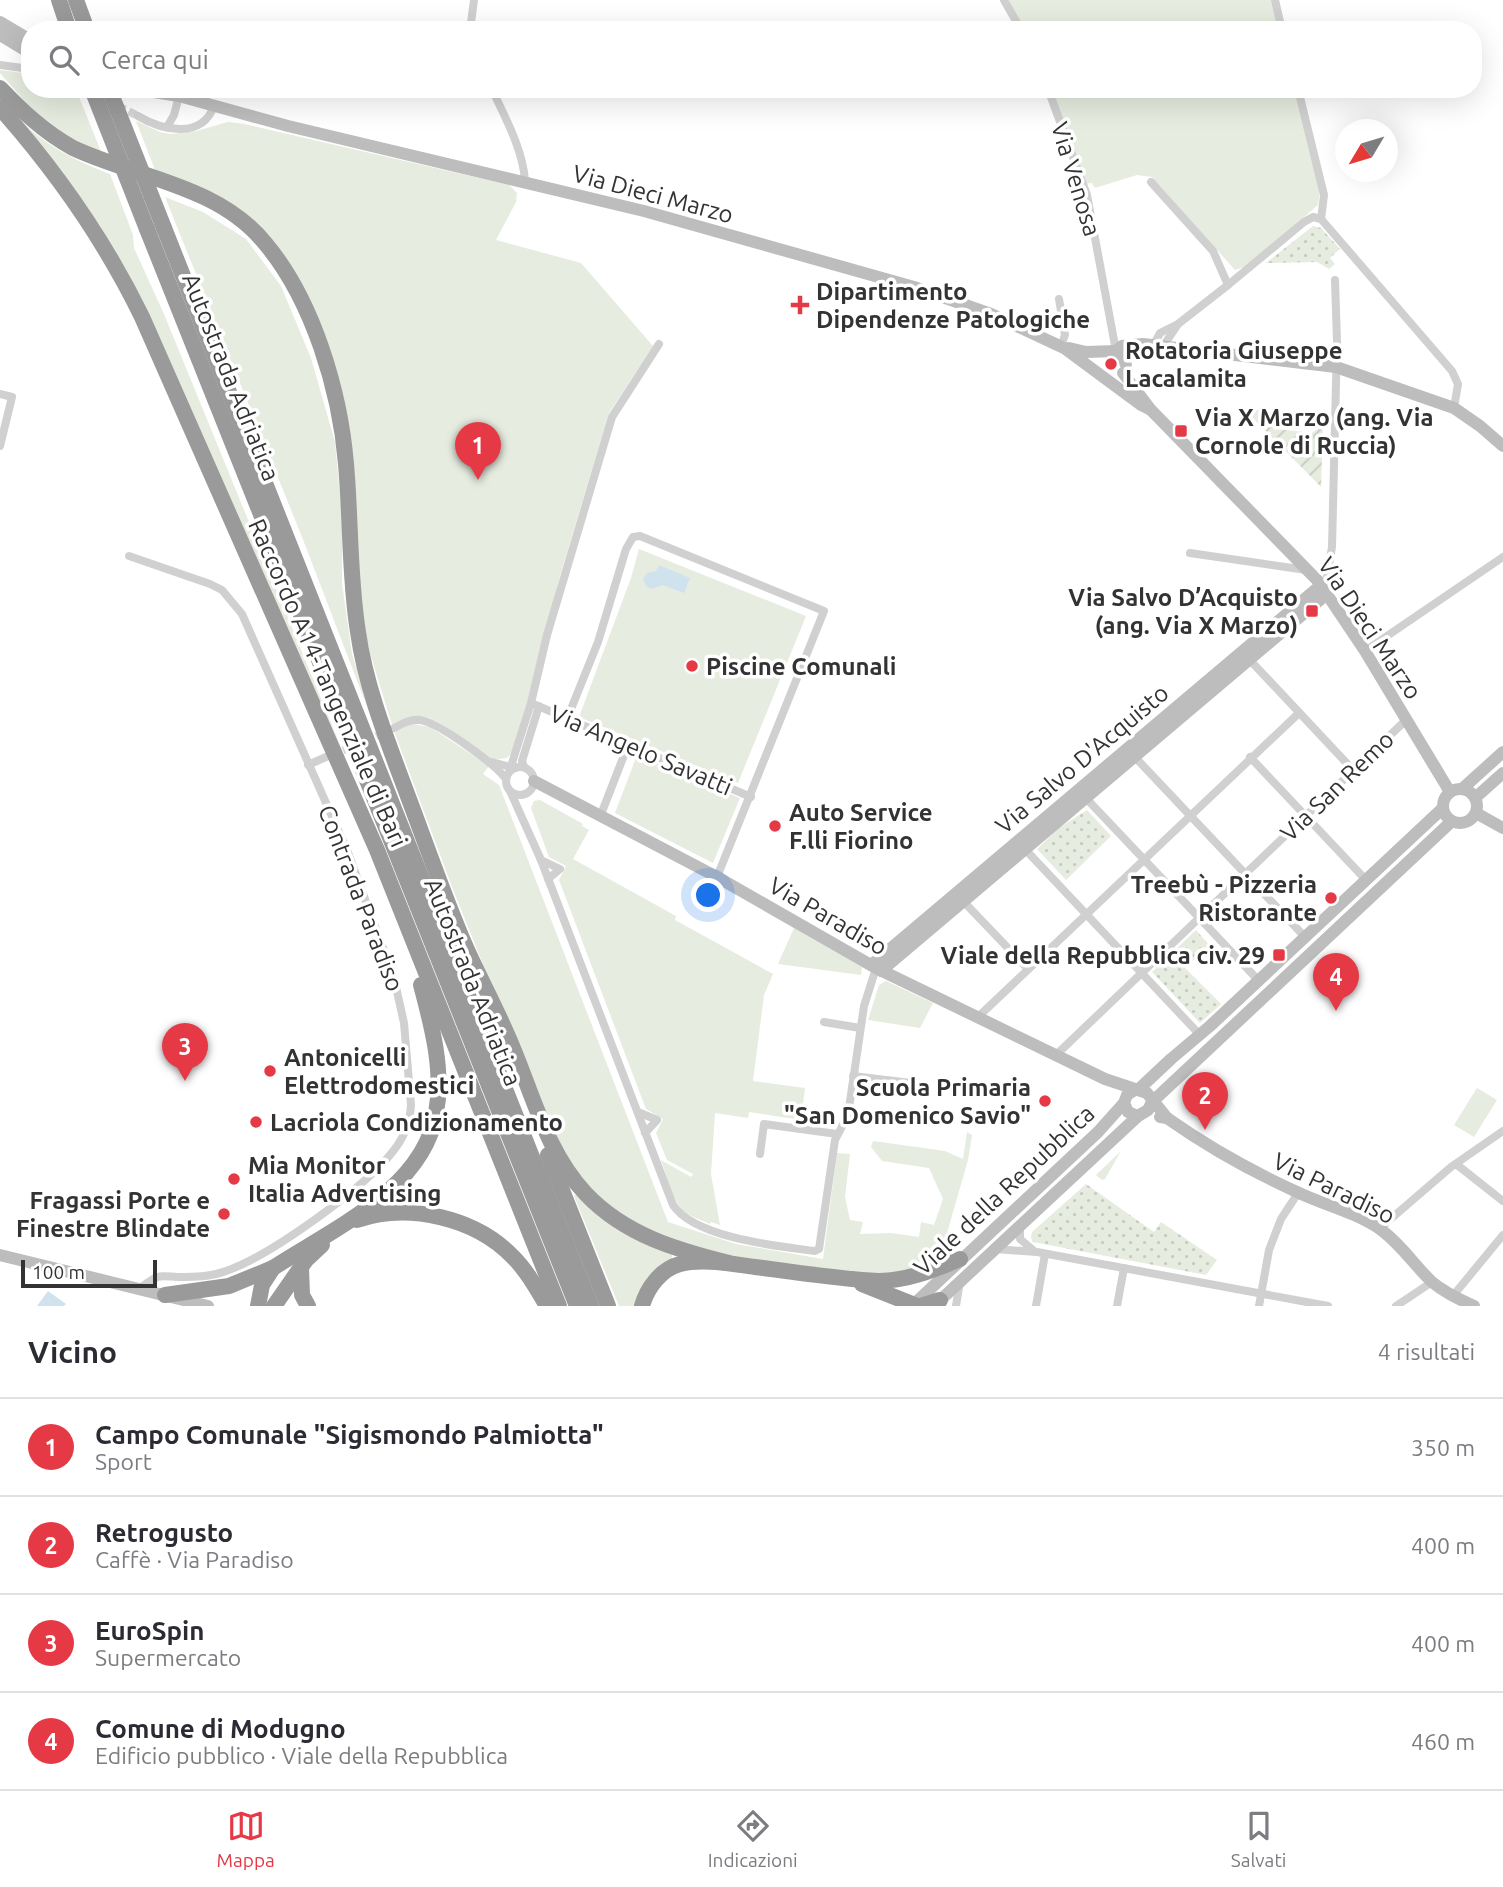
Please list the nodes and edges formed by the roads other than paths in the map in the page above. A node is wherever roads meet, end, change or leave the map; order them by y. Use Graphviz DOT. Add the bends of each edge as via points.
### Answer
graph roads {
  1 [pos="59,0"];
  2 [pos="76,0"];
  3 [pos="474,0"];
  4 [pos="1004,0"];
  5 [pos="1275,0"];
  6 [pos="66,21"];
  7 [pos="84,21"];
  8 [pos="471,21"];
  9 [pos="1016,21"];
  10 [pos="1280,21"];
  11 [pos="0,22"];
  12 [pos="0,35"];
  13 [pos="21,35"];
  14 [pos="21,48"];
  15 [pos="0,65"];
  16 [pos="21,68"];
  17 [pos="0,88"];
  18 [pos="96,98"];
  19 [pos="112,98"];
  20 [pos="178,98"];
  21 [pos="185,98"];
  22 [pos="496,98"];
  23 [pos="1051,98"];
  24 [pos="1300,98"];
  25 [pos="6,104"];
  26 [pos="214,106"];
  27 [pos="138,116"];
  28 [pos="167,127"];
  29 [pos="525,181"];
  30 [pos="1151,182"];
  31 [pos="1321,219"];
  32 [pos="155,228"];
  33 [pos="1335,280"];
  34 [pos="1228,285"];
  35 [pos="1059,299"];
  36 [pos="1178,324"];
  37 [pos="659,344"];
  38 [pos="1062,347"];
  39 [pos="1157,347"];
  40 [pos="1184,350"];
  41 [pos="1110,351"];
  42 [pos="1336,367"];
  43 [pos="1124,369"];
  44 [pos="1103,376"];
  45 [pos="0,394"];
  46 [pos="1454,408"];
  47 [pos="1151,410"];
  48 [pos="0,446"];
  49 [pos="1503,446"];
  50 [pos="1190,553"];
  51 [pos="129,556"];
  52 [pos="1503,557"];
  53 [pos="1309,570"];
  54 [pos="1324,589"];
  55 [pos="1365,651"];
  56 [pos="1245,656"];
  57 [pos="535,705"];
  58 [pos="1299,713"];
  59 [pos="567,719"];
  60 [pos="1406,720"];
  61 [pos="394,729"];
  62 [pos="628,745"];
  63 [pos="1503,752"];
  64 [pos="1131,753"];
  65 [pos="326,757"];
  66 [pos="1251,757"];
  67 [pos="491,762"];
  68 [pos="308,765"];
  69 [pos="520,768"];
  70 [pos="1354,771"];
  71 [pos="1503,773"];
  72 [pos="506,779"];
  73 [pos="534,781"];
  74 [pos="510,791"];
  75 [pos="1456,791"];
  76 [pos="527,794"];
  77 [pos="1082,794"];
  78 [pos="751,797"];
  79 [pos="1475,798"];
  80 [pos="1443,808"];
  81 [pos="1476,813"];
  82 [pos="1189,816"];
  83 [pos="600,817"];
  84 [pos="1306,817"];
  85 [pos="524,819"];
  86 [pos="1452,821"];
  87 [pos="1503,828"];
  88 [pos="1021,845"];
  89 [pos="377,850"];
  90 [pos="1144,859"];
  91 [pos="541,860"];
  92 [pos="1245,873"];
  93 [pos="718,877"];
  94 [pos="548,879"];
  95 [pos="1366,880"];
  96 [pos="959,897"];
  97 [pos="1087,914"];
  98 [pos="1199,917"];
  99 [pos="1305,937"];
  100 [pos="464,943"];
  101 [pos="876,968"];
  102 [pos="1028,969"];
  103 [pos="1142,973"];
  104 [pos="1259,981"];
  105 [pos="978,1017"];
  106 [pos="824,1022"];
  107 [pos="860,1028"];
  108 [pos="1200,1035"];
  109 [pos="1056,1055"];
  110 [pos="853,1076"];
  111 [pos="1105,1079"];
  112 [pos="911,1083"];
  113 [pos="1137,1089"];
  114 [pos="1124,1101"];
  115 [pos="1152,1102"];
  116 [pos="638,1112"];
  117 [pos="1141,1116"];
  118 [pos="1167,1118"];
  119 [pos="1503,1131"];
  120 [pos="645,1133"];
  121 [pos="837,1135"];
  122 [pos="760,1154"];
  123 [pos="1456,1164"];
  124 [pos="1298,1193"];
  125 [pos="1503,1200"];
  126 [pos="1020,1224"];
  127 [pos="1379,1229"];
  128 [pos="1503,1234"];
  129 [pos="995,1249"];
  130 [pos="1041,1253"];
  131 [pos="0,1255"];
  132 [pos="960,1259"];
  133 [pos="729,1263"];
  134 [pos="273,1268"];
  135 [pos="301,1268"];
  136 [pos="1124,1268"];
  137 [pos="840,1278"];
  138 [pos="893,1280"];
  139 [pos="960,1281"];
  140 [pos="1432,1282"];
  141 [pos="869,1286"];
  142 [pos="139,1289"];
  143 [pos="1261,1294"];
  144 [pos="165,1295"];
  145 [pos="1452,1297"];
  146 [pos="937,1303"];
  147 [pos="208,1306"];
  148 [pos="258,1306"];
  149 [pos="275,1306"];
  150 [pos="308,1306"];
  151 [pos="547,1306"];
  152 [pos="559,1306"];
  153 [pos="577,1306"];
  154 [pos="591,1306"];
  155 [pos="608,1306"];
  156 [pos="642,1306"];
  157 [pos="885,1306"];
  158 [pos="915,1306"];
  159 [pos="956,1306"];
  160 [pos="1036,1306"];
  161 [pos="1117,1306"];
  162 [pos="1259,1306"];
  163 [pos="1328,1306"];
  164 [pos="1396,1306"];
  165 [pos="1474,1306"];
  1 -- 6 [label="highway"];
  2 -- 7 [label="highway"];
  3 -- 8 [label="street"];
  4 -- 9 [label="street"];
  5 -- 10 [label="street"];
  11 -- 13 [label="main road"];
  12 -- 14 [label="main road"];
  15 -- 16 [label="street"];
  17 -- 25 [label="highway, Raccordo A14-Tangenziale di Bari"];
  18 -- 32 [label="highway, Autostrada Adriatica, bridge"];
  19 -- 32 [label="highway, Autostrada Adriatica, bridge"];
  20 -- 28 [label="street"];
  21 -- 26 [label="main road, Via Dieci Marzo"];
  22 -- 29 [label="street" via="517,146"];
  23 -- 41 [label="street, Via Venosa" via="1087,195"];
  24 -- 31 [label="street" via="1324,195"];
  25 -- 89 [label="highway, Raccordo A14-Tangenziale di Bari" via="127,286"];
  25 -- 100 [label="highway" via="73,148 198,194 231,212 261,238 295,287 328,373 342,435 353,593 369,684"];
  26 -- 28 [label="street" via="195,129"];
  26 -- 29 [label="main road, Via Dieci Marzo"];
  27 -- 28 [label="street" via="151,125"];
  29 -- 38 [label="main road, Via Dieci Marzo" via="914,287 990,314"];
  30 -- 34 [label="street" via="1213,251"];
  31 -- 34 [label="street" via="1304,222"];
  31 -- 46 [label="street" via="1452,371 1458,384"];
  32 -- 153 [label="highway, Autostrada Adriatica"];
  32 -- 154 [label="highway, Autostrada Adriatica"];
  33 -- 42 [label="street"];
  34 -- 36 [label="street"];
  35 -- 38 [label="street" via="1065,335"];
  36 -- 39 [label="street" via="1160,333"];
  36 -- 40 [label="street" via="1177,339"];
  37 -- 57 [label="street" via="612,416 547,635"];
  38 -- 41 [label="main road"];
  38 -- 44 [label="main road, Via Dieci Marzo"];
  39 -- 40 [label="main road"];
  39 -- 41 [label="main road" via="1132,344"];
  39 -- 43 [label="main road" via="1132,356"];
  40 -- 42 [label="main road"];
  41 -- 43 [label="main road" via="1123,357"];
  41 -- 44 [label="main road" via="1098,358"];
  42 -- 46 [label="main road"];
  42 -- 54 [label="street" via="1332,547"];
  43 -- 44 [label="main road" via="1116,378"];
  43 -- 47 [label="main road, Via Dieci Marzo"];
  44 -- 47 [label="main road, Via Dieci Marzo"];
  45 -- 48 [label="street" via="12,397"];
  46 -- 49 [label="main road"];
  47 -- 53 [label="main road, Via Dieci Marzo"];
  50 -- 53 [label="street"];
  51 -- 68 [label="street, Contrada Paradiso" via="210,584 234,602"];
  52 -- 55 [label="street"];
  53 -- 54 [label="main road, Via Dieci Marzo"];
  54 -- 55 [label="main road, Via Dieci Marzo"];
  54 -- 56 [label="main road, Via Salvo D'Acquisto"];
  55 -- 60 [label="main road, Via Dieci Marzo"];
  56 -- 58 [label="street"];
  56 -- 64 [label="main road, Via Salvo D'Acquisto"];
  57 -- 59 [label="street, Via Angelo Savatti"];
  57 -- 69 [label="street" via="512,763"];
  58 -- 66 [label="street"];
  58 -- 70 [label="street"];
  59 -- 62 [label="street, Via Angelo Savatti"];
  59 -- 78 [label="street" via="633,537 824,611"];
  60 -- 70 [label="street, Via San Remo"];
  60 -- 75 [label="main road, Via Dieci Marzo"];
  61 -- 67 [label="street" via="407,721 423,720"];
  62 -- 78 [label="street, Via Angelo Savatti"];
  62 -- 83 [label="street"];
  63 -- 75 [label="main road"];
  64 -- 77 [label="main road, Via Salvo D'Acquisto"];
  64 -- 82 [label="street"];
  65 -- 68 [label="street"];
  66 -- 82 [label="street"];
  66 -- 84 [label="street"];
  67 -- 69 [label="street"];
  67 -- 72 [label="street"];
  68 -- 142 [label="street, Contrada Paradiso" via="347,850 394,978 409,1069 408,1125 394,1150 362,1183 256,1257 207,1276 159,1277"];
  69 -- 72 [label="street" via="509,772"];
  69 -- 73 [label="street" via="531,773"];
  70 -- 84 [label="street, Via San Remo"];
  71 -- 79 [label="main road"];
  72 -- 74 [label="street"];
  73 -- 76 [label="street"];
  73 -- 83 [label="main road, Via Paradiso"];
  74 -- 76 [label="street"];
  74 -- 85 [label="street"];
  75 -- 79 [label="main road"];
  75 -- 80 [label="main road" via="1445,799"];
  76 -- 85 [label="street"];
  77 -- 88 [label="main road, Via Salvo D'Acquisto"];
  77 -- 90 [label="street"];
  78 -- 93 [label="street"];
  79 -- 81 [label="main road"];
  80 -- 86 [label="main road"];
  80 -- 95 [label="main road"];
  81 -- 86 [label="main road" via="1464,823"];
  81 -- 87 [label="main road"];
  82 -- 90 [label="street"];
  82 -- 92 [label="street"];
  83 -- 93 [label="main road, Via Paradiso"];
  84 -- 92 [label="street, Via San Remo"];
  84 -- 95 [label="street"];
  85 -- 91 [label="street"];
  86 -- 115 [label="main road"];
  88 -- 96 [label="main road, Via Salvo D'Acquisto"];
  88 -- 97 [label="street"];
  89 -- 134 [label="highway" via="384,886 411,953 429,1016 436,1056 436,1113 427,1143 394,1185 377,1201"];
  89 -- 152 [label="highway, Raccordo A14-Tangenziale di Bari"];
  90 -- 97 [label="street"];
  90 -- 98 [label="street"];
  91 -- 94 [label="street"];
  91 -- 94 [label="street" via="560,869"];
  92 -- 98 [label="street, Via San Remo"];
  92 -- 99 [label="street"];
  93 -- 101 [label="main road, Via Paradiso"];
  94 -- 116 [label="street"];
  95 -- 99 [label="main road"];
  96 -- 101 [label="main road, Via Salvo D'Acquisto"];
  96 -- 102 [label="street"];
  97 -- 102 [label="street"];
  97 -- 103 [label="street"];
  98 -- 103 [label="street, Via San Remo"];
  98 -- 104 [label="street"];
  99 -- 104 [label="main road"];
  100 -- 133 [label="highway" via="554,1148 572,1178 603,1210 634,1231"];
  100 -- 155 [label="highway"];
  101 -- 105 [label="main road, Via Paradiso"];
  101 -- 107 [label="street"];
  102 -- 105 [label="street"];
  103 -- 108 [label="street"];
  103 -- 109 [label="street, Via San Remo"];
  104 -- 108 [label="main road"];
  105 -- 109 [label="main road, Via Paradiso"];
  106 -- 107 [label="street"];
  107 -- 110 [label="street"];
  108 -- 113 [label="main road"];
  109 -- 111 [label="main road, Via Paradiso"];
  110 -- 112 [label="street"];
  110 -- 121 [label="street" via="848,1115"];
  111 -- 113 [label="main road, Via Paradiso"];
  111 -- 114 [label="main road, Via Paradiso"];
  113 -- 114 [label="main road"];
  113 -- 115 [label="main road" via="1147,1093"];
  114 -- 117 [label="main road" via="1128,1112"];
  114 -- 132 [label="main road, Viale della Repubblica" via="1098,1132"];
  115 -- 117 [label="main road"];
  115 -- 118 [label="main road, Via Paradiso"];
  116 -- 120 [label="street"];
  116 -- 120 [label="street" via="657,1120"];
  117 -- 118 [label="main road, Via Paradiso"];
  117 -- 126 [label="main road, Viale della Repubblica"];
  118 -- 124 [label="main road, Via Paradiso" via="1217,1152"];
  119 -- 123 [label="street"];
  120 -- 121 [label="street" via="673,1205 686,1219 752,1242 815,1251 820,1246"];
  121 -- 122 [label="street" via="764,1124"];
  123 -- 125 [label="street"];
  123 -- 127 [label="street"];
  124 -- 127 [label="main road, Via Paradiso"];
  124 -- 143 [label="street" via="1269,1250"];
  126 -- 129 [label="main road, Viale della Repubblica"];
  126 -- 130 [label="street" via="1020,1239"];
  127 -- 140 [label="main road, Via Paradiso"];
  128 -- 145 [label="street"];
  129 -- 130 [label="street"];
  129 -- 139 [label="main road, Viale della Repubblica"];
  130 -- 136 [label="street"];
  130 -- 160 [label="street"];
  131 -- 142 [label="main road"];
  132 -- 138 [label="highway"];
  132 -- 158 [label="main road, Viale della Repubblica"];
  133 -- 137 [label="highway"];
  133 -- 156 [label="highway" via="690,1262 672,1267 653,1285"];
  134 -- 144 [label="highway" via="229,1286"];
  134 -- 148 [label="highway" via="262,1285"];
  135 -- 149 [label="highway"];
  135 -- 150 [label="highway" via="302,1295"];
  135 -- 151 [label="highway" via="332,1236 356,1221 386,1212 429,1215 470,1228 501,1246 524,1269"];
  136 -- 143 [label="street"];
  136 -- 161 [label="street"];
  137 -- 138 [label="highway"];
  137 -- 141 [label="highway"];
  138 -- 158 [label="highway" via="908,1291"];
  139 -- 146 [label="main road, Viale della Repubblica"];
  139 -- 159 [label="street"];
  140 -- 145 [label="main road, Via Paradiso"];
  140 -- 164 [label="street"];
  141 -- 157 [label="highway"];
  141 -- 158 [label="highway"];
  142 -- 144 [label="main road"];
  143 -- 162 [label="street"];
  143 -- 163 [label="street"];
  144 -- 147 [label="main road"];
  145 -- 165 [label="main road, Via Paradiso"];
  146 -- 158 [label="highway"];
}
